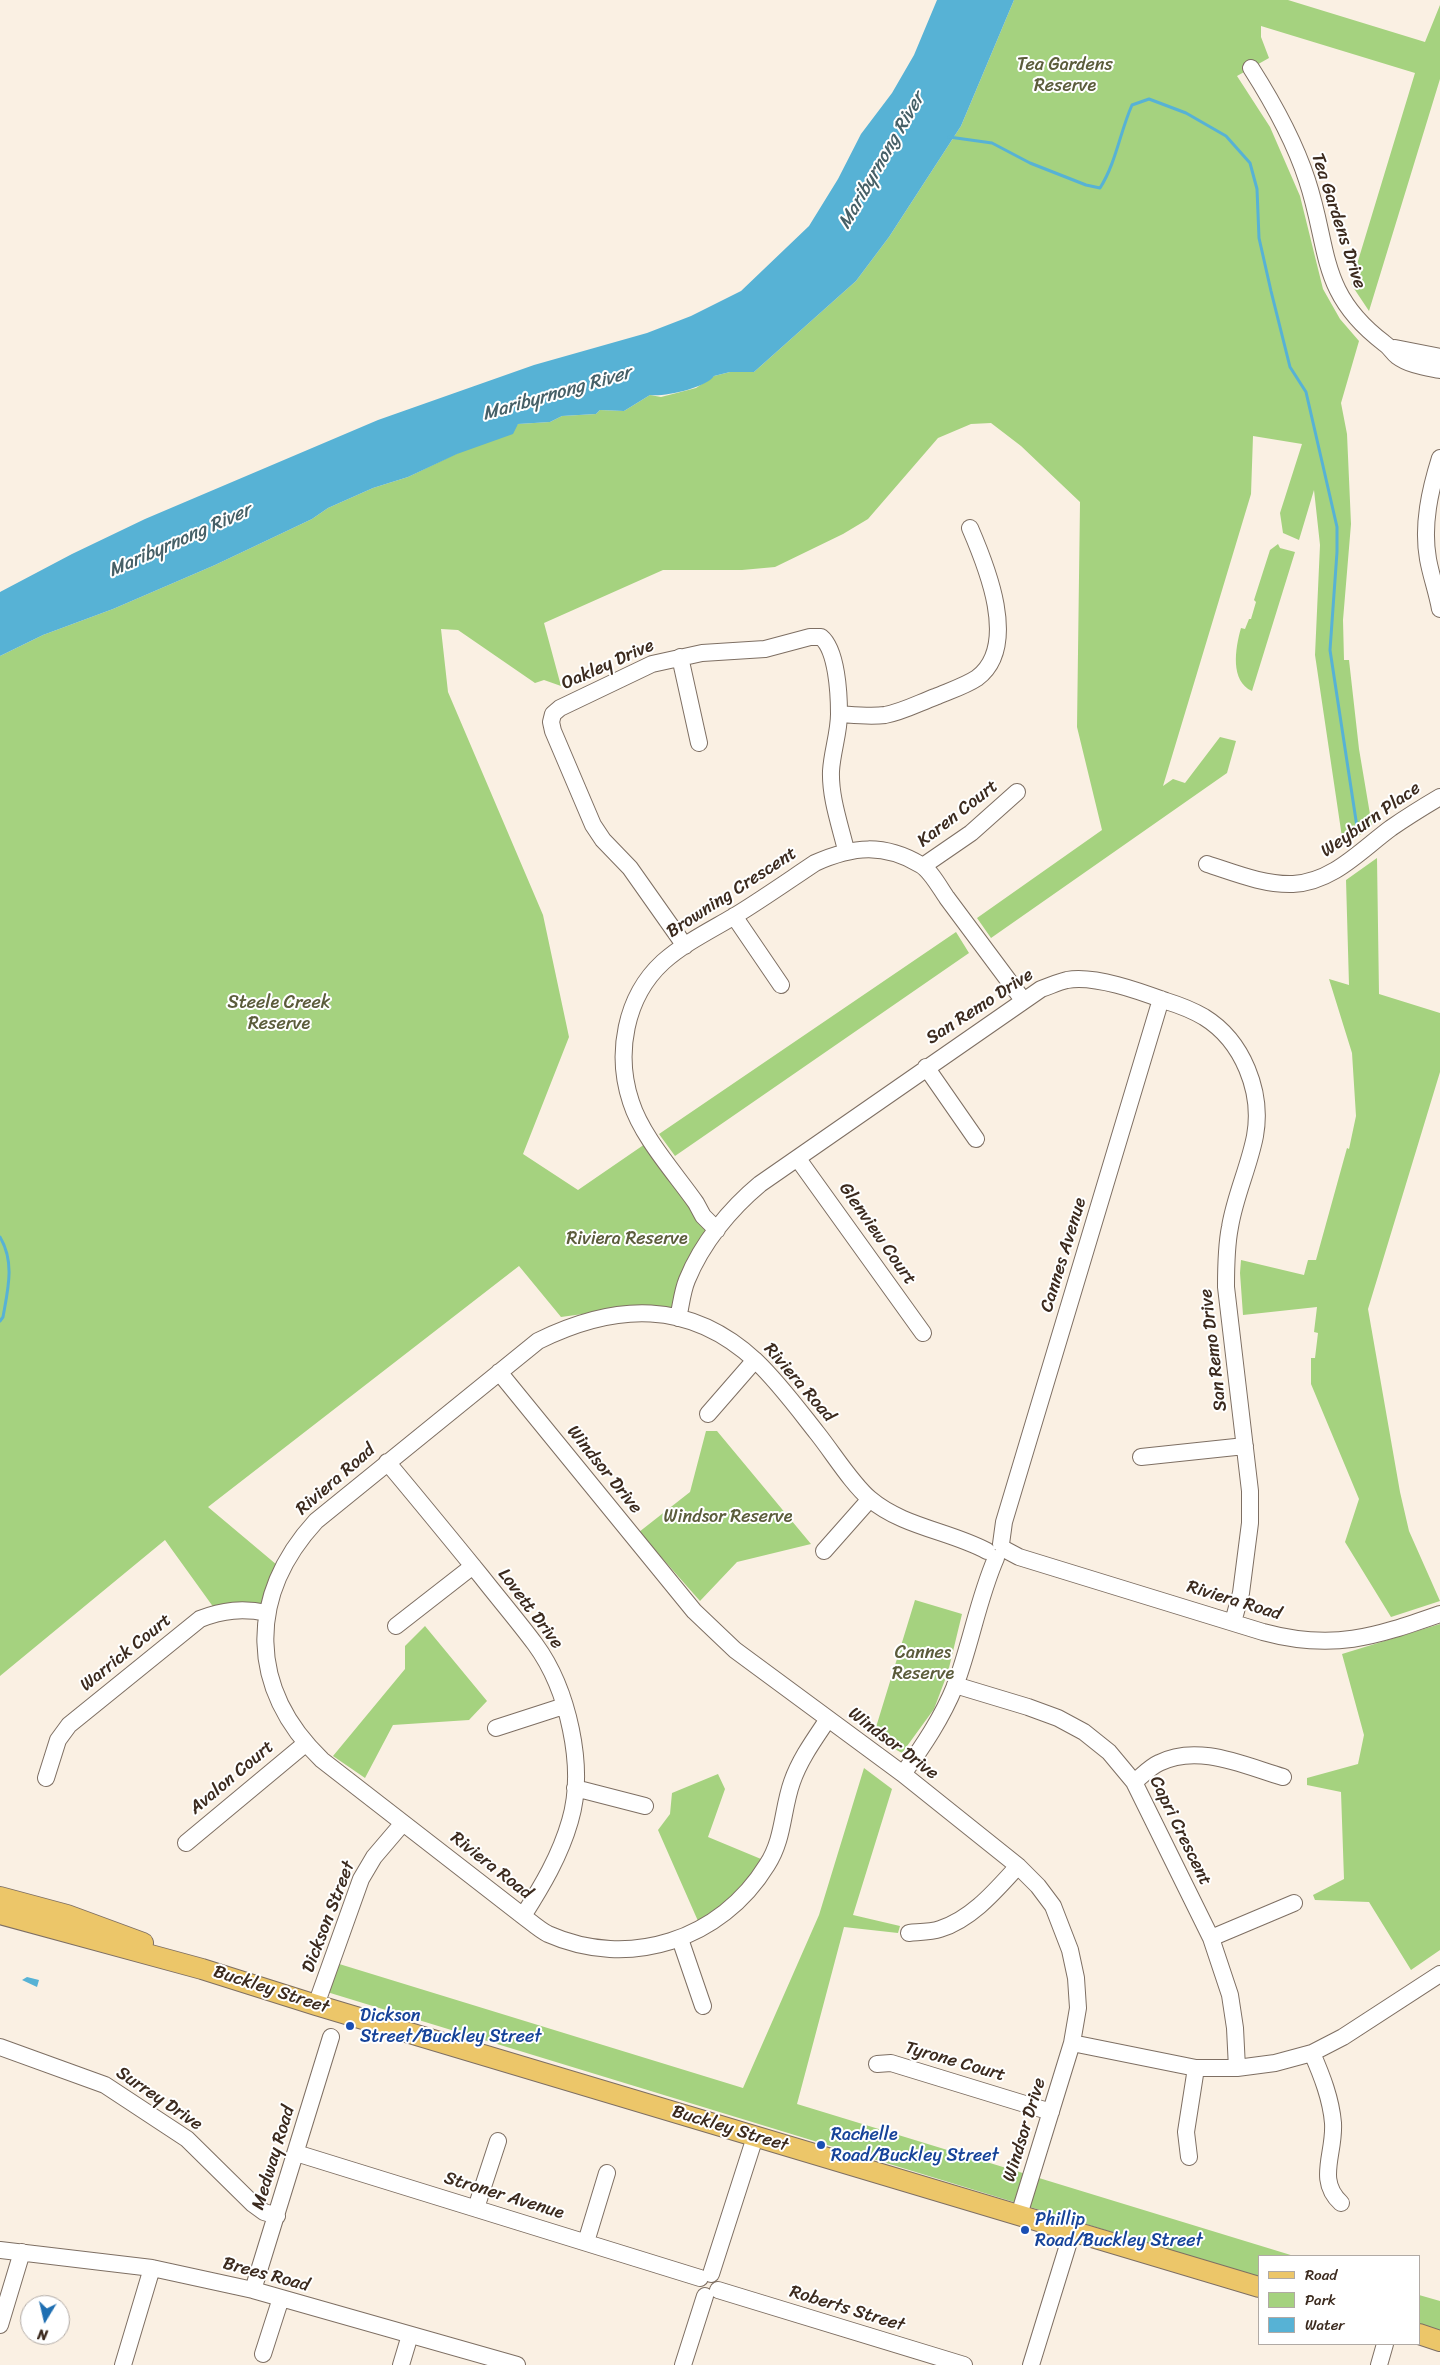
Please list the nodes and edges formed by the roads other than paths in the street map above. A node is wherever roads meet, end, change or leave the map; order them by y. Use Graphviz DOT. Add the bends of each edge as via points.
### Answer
graph roads {
  1 [pos="1250,68"];
  2 [pos="1390,347"];
  3 [pos="1440,357"];
  4 [pos="1440,370"];
  5 [pos="1440,458"];
  6 [pos="970,528"];
  7 [pos="1440,609"];
  8 [pos="680,657"];
  9 [pos="839,714"];
  10 [pos="699,743"];
  11 [pos="1017,792"];
  12 [pos="1440,797"];
  13 [pos="846,850"];
  14 [pos="1207,864"];
  15 [pos="923,866"];
  16 [pos="734,916"];
  17 [pos="685,946"];
  18 [pos="781,985"];
  19 [pos="1161,999"];
  20 [pos="1023,1000"];
  21 [pos="926,1066"];
  22 [pos="976,1139"];
  23 [pos="798,1159"];
  24 [pos="720,1226"];
  25 [pos="678,1318"];
  26 [pos="923,1333"];
  27 [pos="755,1360"];
  28 [pos="499,1372"];
  29 [pos="708,1414"];
  30 [pos="1245,1446"];
  31 [pos="1141,1456"];
  32 [pos="387,1462"];
  33 [pos="870,1499"];
  34 [pos="995,1550"];
  35 [pos="824,1551"];
  36 [pos="473,1566"];
  37 [pos="267,1613"];
  38 [pos="1440,1614"];
  39 [pos="1237,1623"];
  40 [pos="396,1626"];
  41 [pos="955,1685"];
  42 [pos="564,1706"];
  43 [pos="828,1719"];
  44 [pos="496,1728"];
  45 [pos="305,1744"];
  46 [pos="903,1774"];
  47 [pos="46,1778"];
  48 [pos="1283,1778"];
  49 [pos="1134,1782"];
  50 [pos="575,1788"];
  51 [pos="646,1806"];
  52 [pos="403,1823"];
  53 [pos="186,1843"];
  54 [pos="1018,1866"];
  55 [pos="0,1897"];
  56 [pos="1294,1903"];
  57 [pos="0,1914"];
  58 [pos="523,1916"];
  59 [pos="909,1933"];
  60 [pos="1211,1938"];
  61 [pos="680,1939"];
  62 [pos="202,1969"];
  63 [pos="1439,1976"];
  64 [pos="316,2005"];
  65 [pos="703,2006"];
  66 [pos="331,2037"];
  67 [pos="1072,2043"];
  68 [pos="0,2047"];
  69 [pos="1312,2053"];
  70 [pos="877,2064"];
  71 [pos="1196,2068"];
  72 [pos="1237,2068"];
  73 [pos="1051,2112"];
  74 [pos="755,2137"];
  75 [pos="498,2141"];
  76 [pos="296,2153"];
  77 [pos="1189,2157"];
  78 [pos="607,2173"];
  79 [pos="1341,2203"];
  80 [pos="476,2208"];
  81 [pos="1019,2215"];
  82 [pos="277,2216"];
  83 [pos="1072,2232"];
  84 [pos="586,2242"];
  85 [pos="0,2250"];
  86 [pos="22,2252"];
  87 [pos="152,2268"];
  88 [pos="705,2276"];
  89 [pos="1258,2287"];
  90 [pos="253,2290"];
  91 [pos="712,2293"];
  92 [pos="281,2298"];
  93 [pos="0,2325"];
  94 [pos="1420,2334"];
  95 [pos="410,2335"];
  96 [pos="1440,2341"];
  97 [pos="1385,2345"];
  98 [pos="263,2354"];
  99 [pos="123,2365"];
  100 [pos="401,2365"];
  101 [pos="517,2365"];
  102 [pos="683,2365"];
  103 [pos="964,2365"];
  104 [pos="1031,2365"];
  105 [pos="1379,2365"];
  1 -- 2 [label="street, Tea Gardens Drive" via="1302,165 1342,300 1361,324"];
  2 -- 3 [label="street, Tea Gardens Drive"];
  2 -- 4 [label="street, Tea Gardens Drive" via="1406,361"];
  5 -- 7 [label="street" via="1430,495 1427,527 1428,558"];
  6 -- 9 [label="street" via="994,587 996,646 989,663 978,677 963,686 905,709 885,715"];
  8 -- 9 [label="street, Oakley Drive" via="765,649 822,637 832,651"];
  8 -- 10 [label="street"];
  8 -- 17 [label="street, Oakley Drive" via="652,664 560,708 553,714 551,722 593,825 630,868"];
  9 -- 13 [label="street, Oakley Drive" via="831,772"];
  11 -- 15 [label="street, Karen Court" via="971,833"];
  12 -- 14 [label="street, Weyburn Place" via="1396,824 1344,866 1311,881 1293,884 1273,882"];
  13 -- 15 [label="street, Browning Crescent" via="871,849 895,853"];
  13 -- 16 [label="street, Browning Crescent" via="815,863"];
  15 -- 20 [label="street, Browning Crescent"];
  16 -- 17 [label="street, Browning Crescent"];
  16 -- 18 [label="street"];
  17 -- 24 [label="street, Browning Crescent" via="662,963 642,989 628,1018 622,1048 624,1076 631,1103 645,1132 702,1216"];
  19 -- 20 [label="street, San Remo Drive" via="1090,979 1066,980 1041,988"];
  19 -- 30 [label="street, San Remo Drive" via="1205,1017 1225,1034 1241,1056 1252,1083 1257,1110 1255,1136 1230,1226 1225,1259"];
  19 -- 34 [label="street, Cannes Avenue"];
  20 -- 21 [label="street, San Remo Drive"];
  21 -- 22 [label="street"];
  21 -- 23 [label="street, San Remo Drive"];
  23 -- 24 [label="street, San Remo Drive" via="735,1205"];
  23 -- 26 [label="street, Glenview Court"];
  24 -- 25 [label="street, San Remo Drive" via="687,1281"];
  25 -- 27 [label="street, Riviera Road" via="729,1340"];
  25 -- 28 [label="street, Riviera Road" via="630,1312 598,1317 566,1327 538,1341"];
  27 -- 29 [label="street"];
  27 -- 33 [label="street, Riviera Road"];
  28 -- 32 [label="street, Riviera Road"];
  28 -- 43 [label="street, Windsor Drive" via="694,1611 735,1650"];
  30 -- 31 [label="street"];
  30 -- 39 [label="street, San Remo Drive" via="1250,1523 1241,1593 1243,1608"];
  32 -- 36 [label="street, Lovett Drive"];
  32 -- 37 [label="street, Riviera Road" via="301,1537 279,1573"];
  33 -- 34 [label="street, Riviera Road" via="912,1523"];
  33 -- 35 [label="street"];
  34 -- 39 [label="street, Riviera Road"];
  34 -- 41 [label="street, Cannes Avenue"];
  36 -- 40 [label="street"];
  36 -- 42 [label="street, Lovett Drive" via="536,1645 560,1690"];
  37 -- 45 [label="street, Riviera Road" via="266,1657 271,1680 289,1722"];
  37 -- 47 [label="street, Warrick Court" via="235,1610 200,1619 69,1724 58,1740"];
  38 -- 39 [label="street, Riviera Road" via="1367,1637 1336,1642 1292,1639"];
  41 -- 46 [label="street, Cannes Avenue" via="940,1718"];
  41 -- 49 [label="street, Capri Crescent" via="1028,1707 1084,1732 1109,1752"];
  42 -- 44 [label="street"];
  42 -- 50 [label="street, Lovett Drive" via="573,1747"];
  43 -- 46 [label="street, Windsor Drive"];
  43 -- 61 [label="street, Riviera Road" via="791,1784 777,1845 768,1864 730,1910 706,1927"];
  45 -- 52 [label="street, Riviera Road"];
  45 -- 53 [label="street, Avalon Court"];
  46 -- 54 [label="street, Windsor Drive"];
  48 -- 49 [label="street" via="1202,1755 1183,1755 1159,1763"];
  49 -- 60 [label="street, Capri Crescent"];
  50 -- 51 [label="street"];
  50 -- 58 [label="street, Lovett Drive" via="570,1820 559,1852"];
  52 -- 58 [label="street, Riviera Road"];
  52 -- 64 [label="street, Dickson Street" via="374,1857 361,1879"];
  54 -- 59 [label="street" via="961,1920 939,1930"];
  54 -- 67 [label="street, Windsor Drive" via="1053,1906 1070,1950 1078,2008"];
  55 -- 62 [label="main road, Buckley Street" via="115,1931"];
  56 -- 60 [label="street"];
  57 -- 62 [label="main road, Buckley Street"];
  58 -- 61 [label="street, Riviera Road" via="547,1933 579,1944 648,1947"];
  60 -- 72 [label="street, Capri Crescent" via="1230,1995 1236,2028"];
  61 -- 65 [label="street"];
  62 -- 64 [label="main road, Buckley Street"];
  63 -- 69 [label="street" via="1365,2024"];
  64 -- 74 [label="main road, Buckley Street"];
  66 -- 76 [label="street, Medway Road"];
  67 -- 71 [label="street"];
  67 -- 73 [label="street, Windsor Drive"];
  68 -- 82 [label="street, Surrey Drive" via="105,2085 188,2139 253,2204"];
  69 -- 72 [label="street" via="1275,2063"];
  69 -- 79 [label="street" via="1323,2078 1333,2124 1328,2182 1331,2194"];
  70 -- 73 [label="street, Tyrone Court" via="891,2063"];
  71 -- 72 [label="street"];
  71 -- 77 [label="street" via="1186,2132"];
  73 -- 81 [label="street, Windsor Drive"];
  74 -- 81 [label="main road, Buckley Street"];
  74 -- 88 [label="street"];
  75 -- 80 [label="street"];
  76 -- 80 [label="street, Stroner Avenue"];
  76 -- 82 [label="street, Medway Road"];
  78 -- 84 [label="street"];
  80 -- 84 [label="street, Stroner Avenue"];
  81 -- 83 [label="main road, Buckley Street"];
  82 -- 90 [label="street, Medway Road"];
  83 -- 89 [label="main road, Buckley Street"];
  83 -- 104 [label="street"];
  84 -- 88 [label="street, Stroner Avenue"];
  85 -- 86 [label="street, Brees Road"];
  86 -- 87 [label="street, Brees Road"];
  86 -- 93 [label="street"];
  87 -- 90 [label="street, Brees Road"];
  87 -- 99 [label="street"];
  88 -- 91 [label="street" via="698,2289"];
  90 -- 92 [label="street, Brees Road"];
  91 -- 102 [label="street"];
  91 -- 103 [label="street, Roberts Street"];
  92 -- 95 [label="street, Brees Road"];
  92 -- 98 [label="street"];
  94 -- 96 [label="main road"];
  95 -- 100 [label="street"];
  95 -- 101 [label="street, Brees Road"];
  97 -- 105 [label="street"];
}
